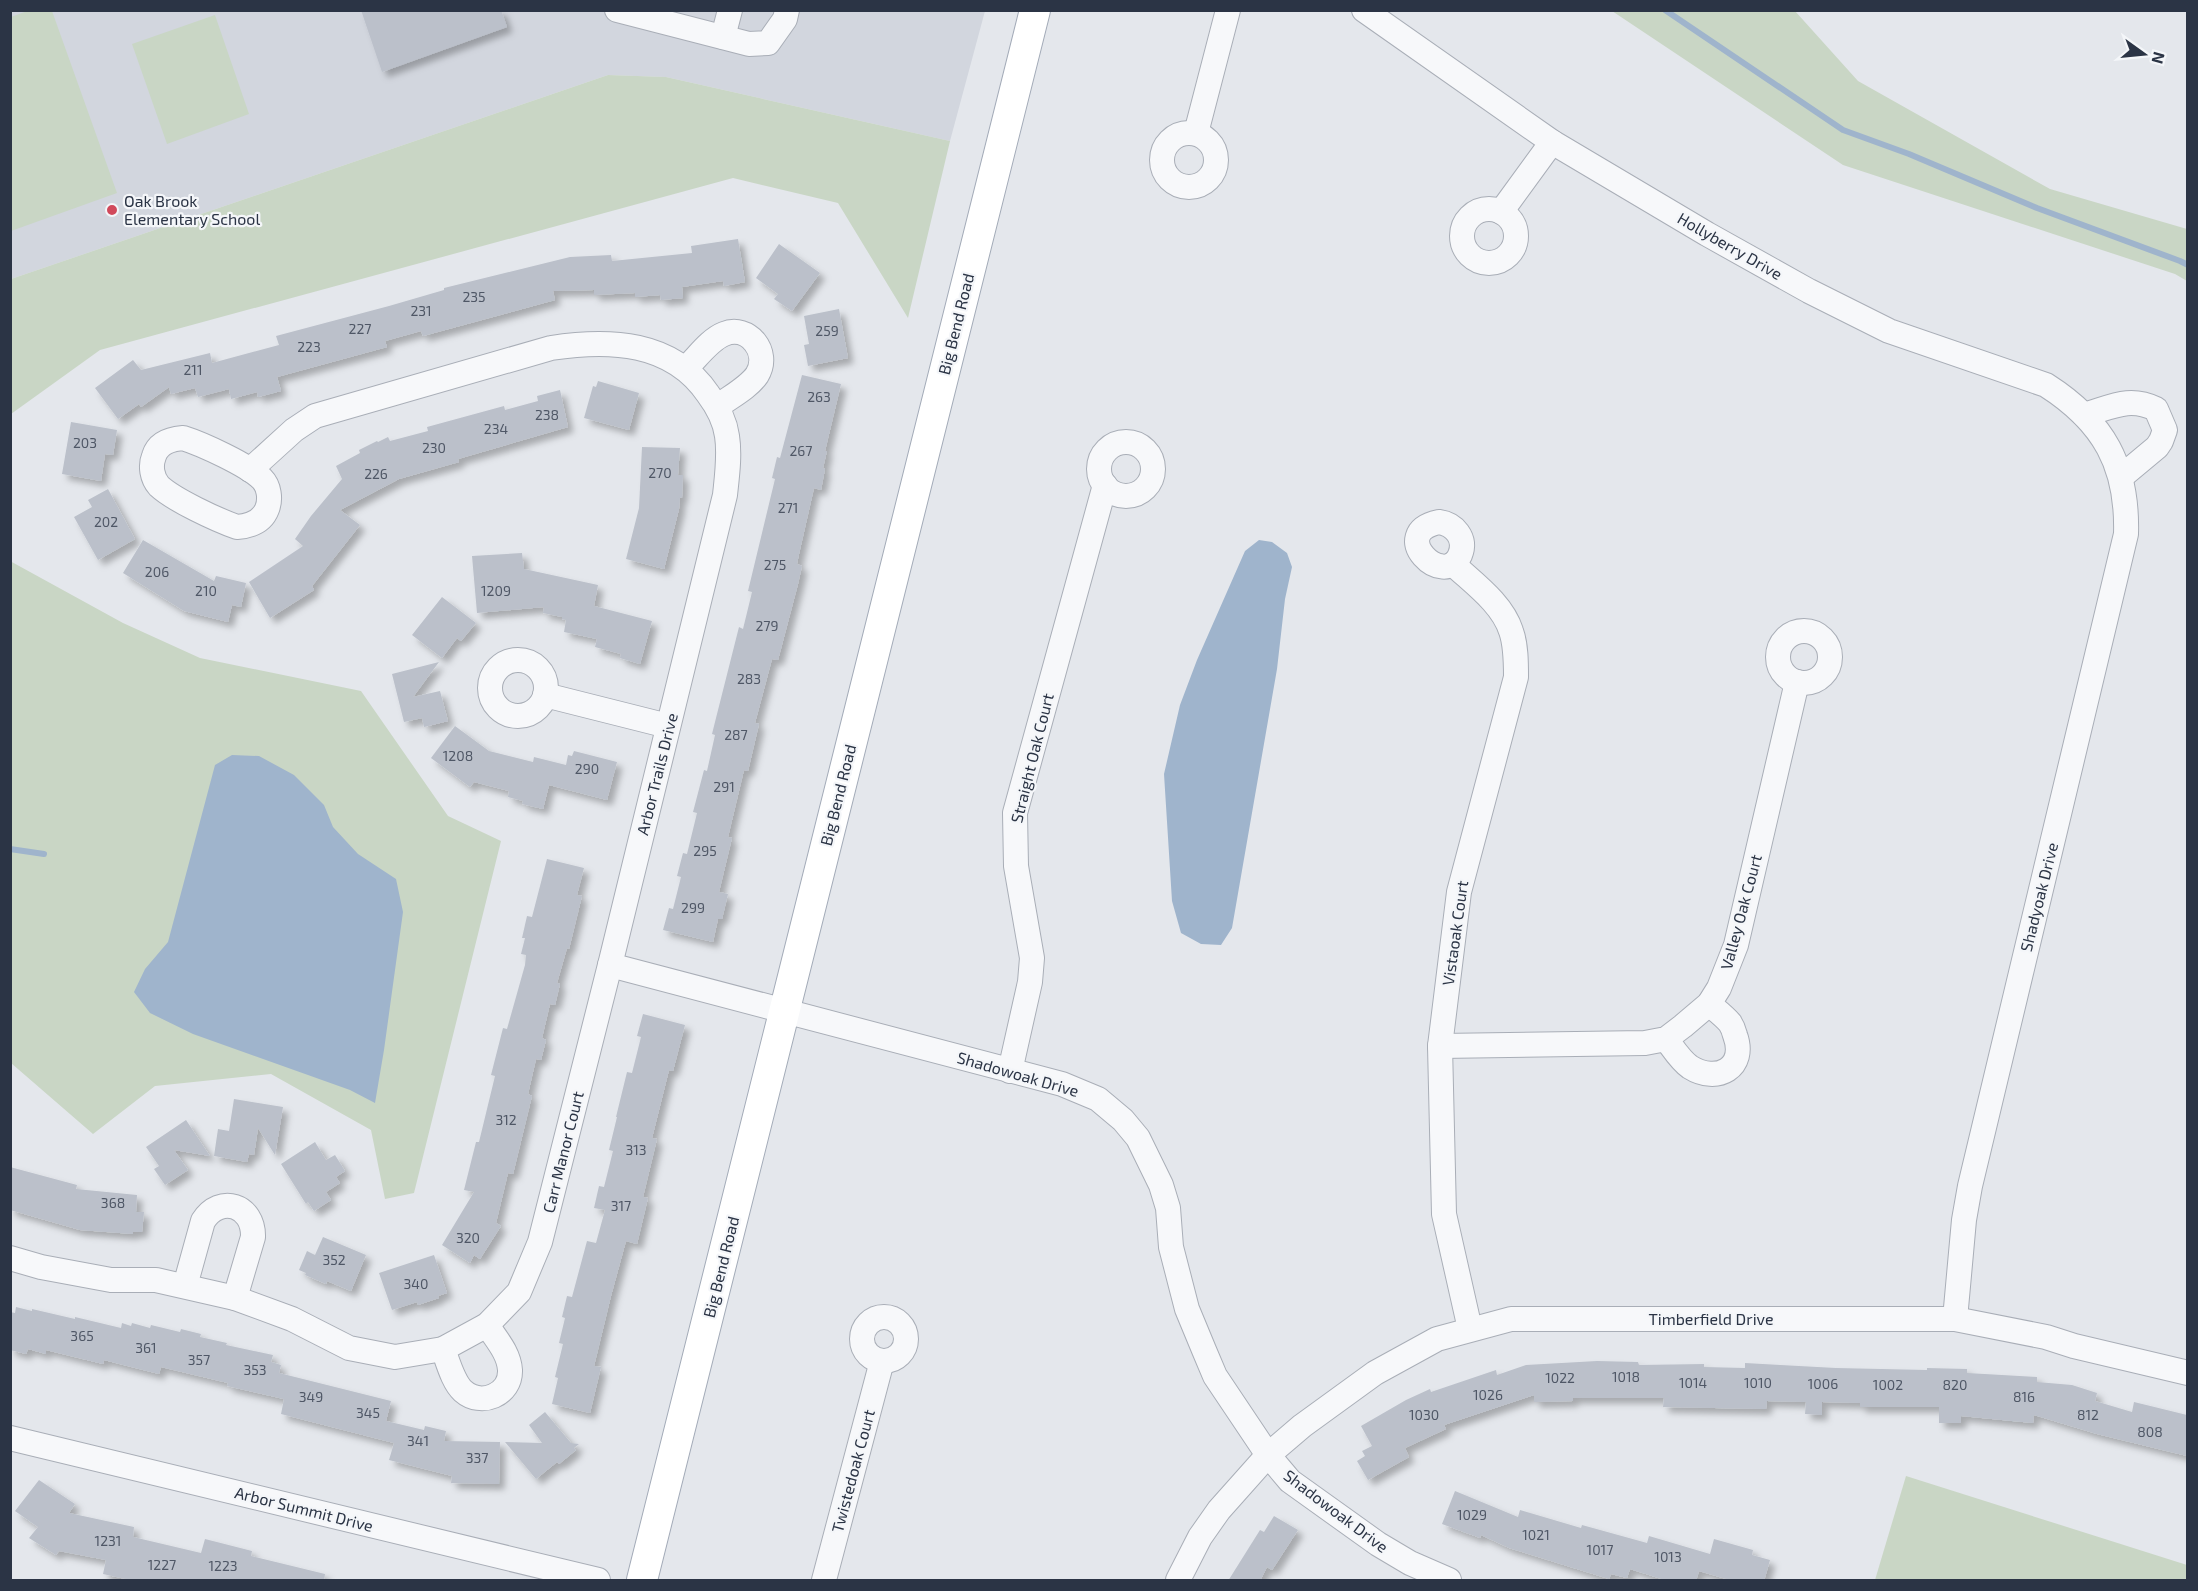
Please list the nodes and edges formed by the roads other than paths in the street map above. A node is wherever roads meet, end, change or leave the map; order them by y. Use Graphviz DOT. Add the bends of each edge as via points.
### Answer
graph roads {
  1 [pos="617,10"];
  2 [pos="730,10"];
  3 [pos="787,10"];
  4 [pos="1035,10"];
  5 [pos="1228,10"];
  6 [pos="1364,10"];
  7 [pos="656,15"];
  8 [pos="723,37"];
  9 [pos="1196,133"];
  10 [pos="1552,142"];
  11 [pos="1501,212"];
  12 [pos="686,368"];
  13 [pos="717,407"];
  14 [pos="2084,415"];
  15 [pos="2108,448"];
  16 [pos="250,470"];
  17 [pos="2121,477"];
  18 [pos="1105,485"];
  19 [pos="1453,564"];
  20 [pos="1797,682"];
  21 [pos="545,695"];
  22 [pos="668,726"];
  23 [pos="610,965"];
  24 [pos="1709,1004"];
  25 [pos="785,1010"];
  26 [pos="1666,1039"];
  27 [pos="1440,1046"];
  28 [pos="1010,1071"];
  29 [pos="10,1258"];
  30 [pos="185,1286"];
  31 [pos="235,1298"];
  32 [pos="1955,1319"];
  33 [pos="487,1325"];
  34 [pos="1470,1329"];
  35 [pos="443,1349"];
  36 [pos="882,1360"];
  37 [pos="2187,1373"];
  38 [pos="10,1438"];
  39 [pos="1268,1455"];
  40 [pos="598,1581"];
  41 [pos="642,1581"];
  42 [pos="824,1581"];
  43 [pos="1178,1581"];
  44 [pos="1449,1581"];
  1 -- 7 [label="street"];
  2 -- 8 [label="street"];
  3 -- 8 [label="street" via="768,43 749,44"];
  4 -- 25 [label="main road, Big Bend Road"];
  5 -- 9 [label="street"];
  6 -- 10 [label="street, Hollyberry Drive"];
  7 -- 8 [label="street"];
  10 -- 11 [label="street"];
  10 -- 14 [label="street, Hollyberry Drive" via="1809,291 1889,331 2046,385"];
  12 -- 13 [label="street, Arbor Trails Drive"];
  12 -- 13 [label="street" via="726,333 749,336 756,343 761,356 757,374"];
  12 -- 16 [label="street, Arbor Trails Drive" via="633,346 605,343 550,348 315,416"];
  13 -- 22 [label="street, Arbor Trails Drive" via="727,434 725,495"];
  14 -- 15 [label="street, Hollyberry Drive"];
  14 -- 17 [label="street" via="2129,402 2156,409 2165,430 2162,441"];
  15 -- 17 [label="street, Shadyoak Drive"];
  16 -- 16 [label="street" via="183,438 164,443 151,466 158,485 170,495 237,527 256,523 268,507 267,488"];
  17 -- 32 [label="street, Shadyoak Drive" via="2127,508 2126,534 1970,1186"];
  18 -- 28 [label="street, Straight Oak Court" via="1015,813 1016,866 1032,958"];
  19 -- 27 [label="street, Vistaoak Court" via="1496,604 1510,629 1516,677 1459,892"];
  20 -- 24 [label="street, Valley Oak Court" via="1736,945"];
  21 -- 22 [label="street"];
  22 -- 23 [label="street, Arbor Trails Drive"];
  23 -- 25 [label="street"];
  23 -- 33 [label="street, Carr Manor Court" via="540,1242 519,1292"];
  24 -- 26 [label="street, Valley Oak Court"];
  24 -- 26 [label="street" via="1731,1023 1738,1045 1737,1059 1727,1071 1706,1075 1692,1068"];
  25 -- 28 [label="street, Shadowoak Drive"];
  25 -- 41 [label="main road, Big Bend Road"];
  26 -- 27 [label="street, Valley Oak Court" via="1645,1043"];
  27 -- 34 [label="street, Vistaoak Court" via="1444,1214"];
  28 -- 39 [label="street, Shadowoak Drive" via="1062,1084 1098,1099 1138,1138 1168,1208 1171,1247 1187,1309 1215,1376"];
  29 -- 30 [label="street, Carr Manor Court" via="111,1280 156,1280"];
  30 -- 31 [label="street, Carr Manor Court"];
  30 -- 31 [label="street" via="203,1221 215,1208 233,1206 244,1211 253,1228"];
  31 -- 35 [label="street, Carr Manor Court" via="292,1319 349,1348 395,1357"];
  32 -- 34 [label="street, Timberfield Drive" via="1511,1319"];
  32 -- 37 [label="street, Timberfield Drive" via="2046,1337"];
  33 -- 35 [label="street, Carr Manor Court"];
  33 -- 35 [label="street" via="509,1361 510,1372 502,1391 493,1397 483,1399 465,1393"];
  34 -- 39 [label="street, Timberfield Drive" via="1437,1339 1375,1373"];
  36 -- 42 [label="street, Twistedoak Court"];
  38 -- 40 [label="street, Arbor Summit Drive"];
  39 -- 43 [label="street, Timberfield Drive" via="1219,1510"];
  39 -- 44 [label="street, Shadowoak Drive" via="1290,1481 1378,1544"];
}
